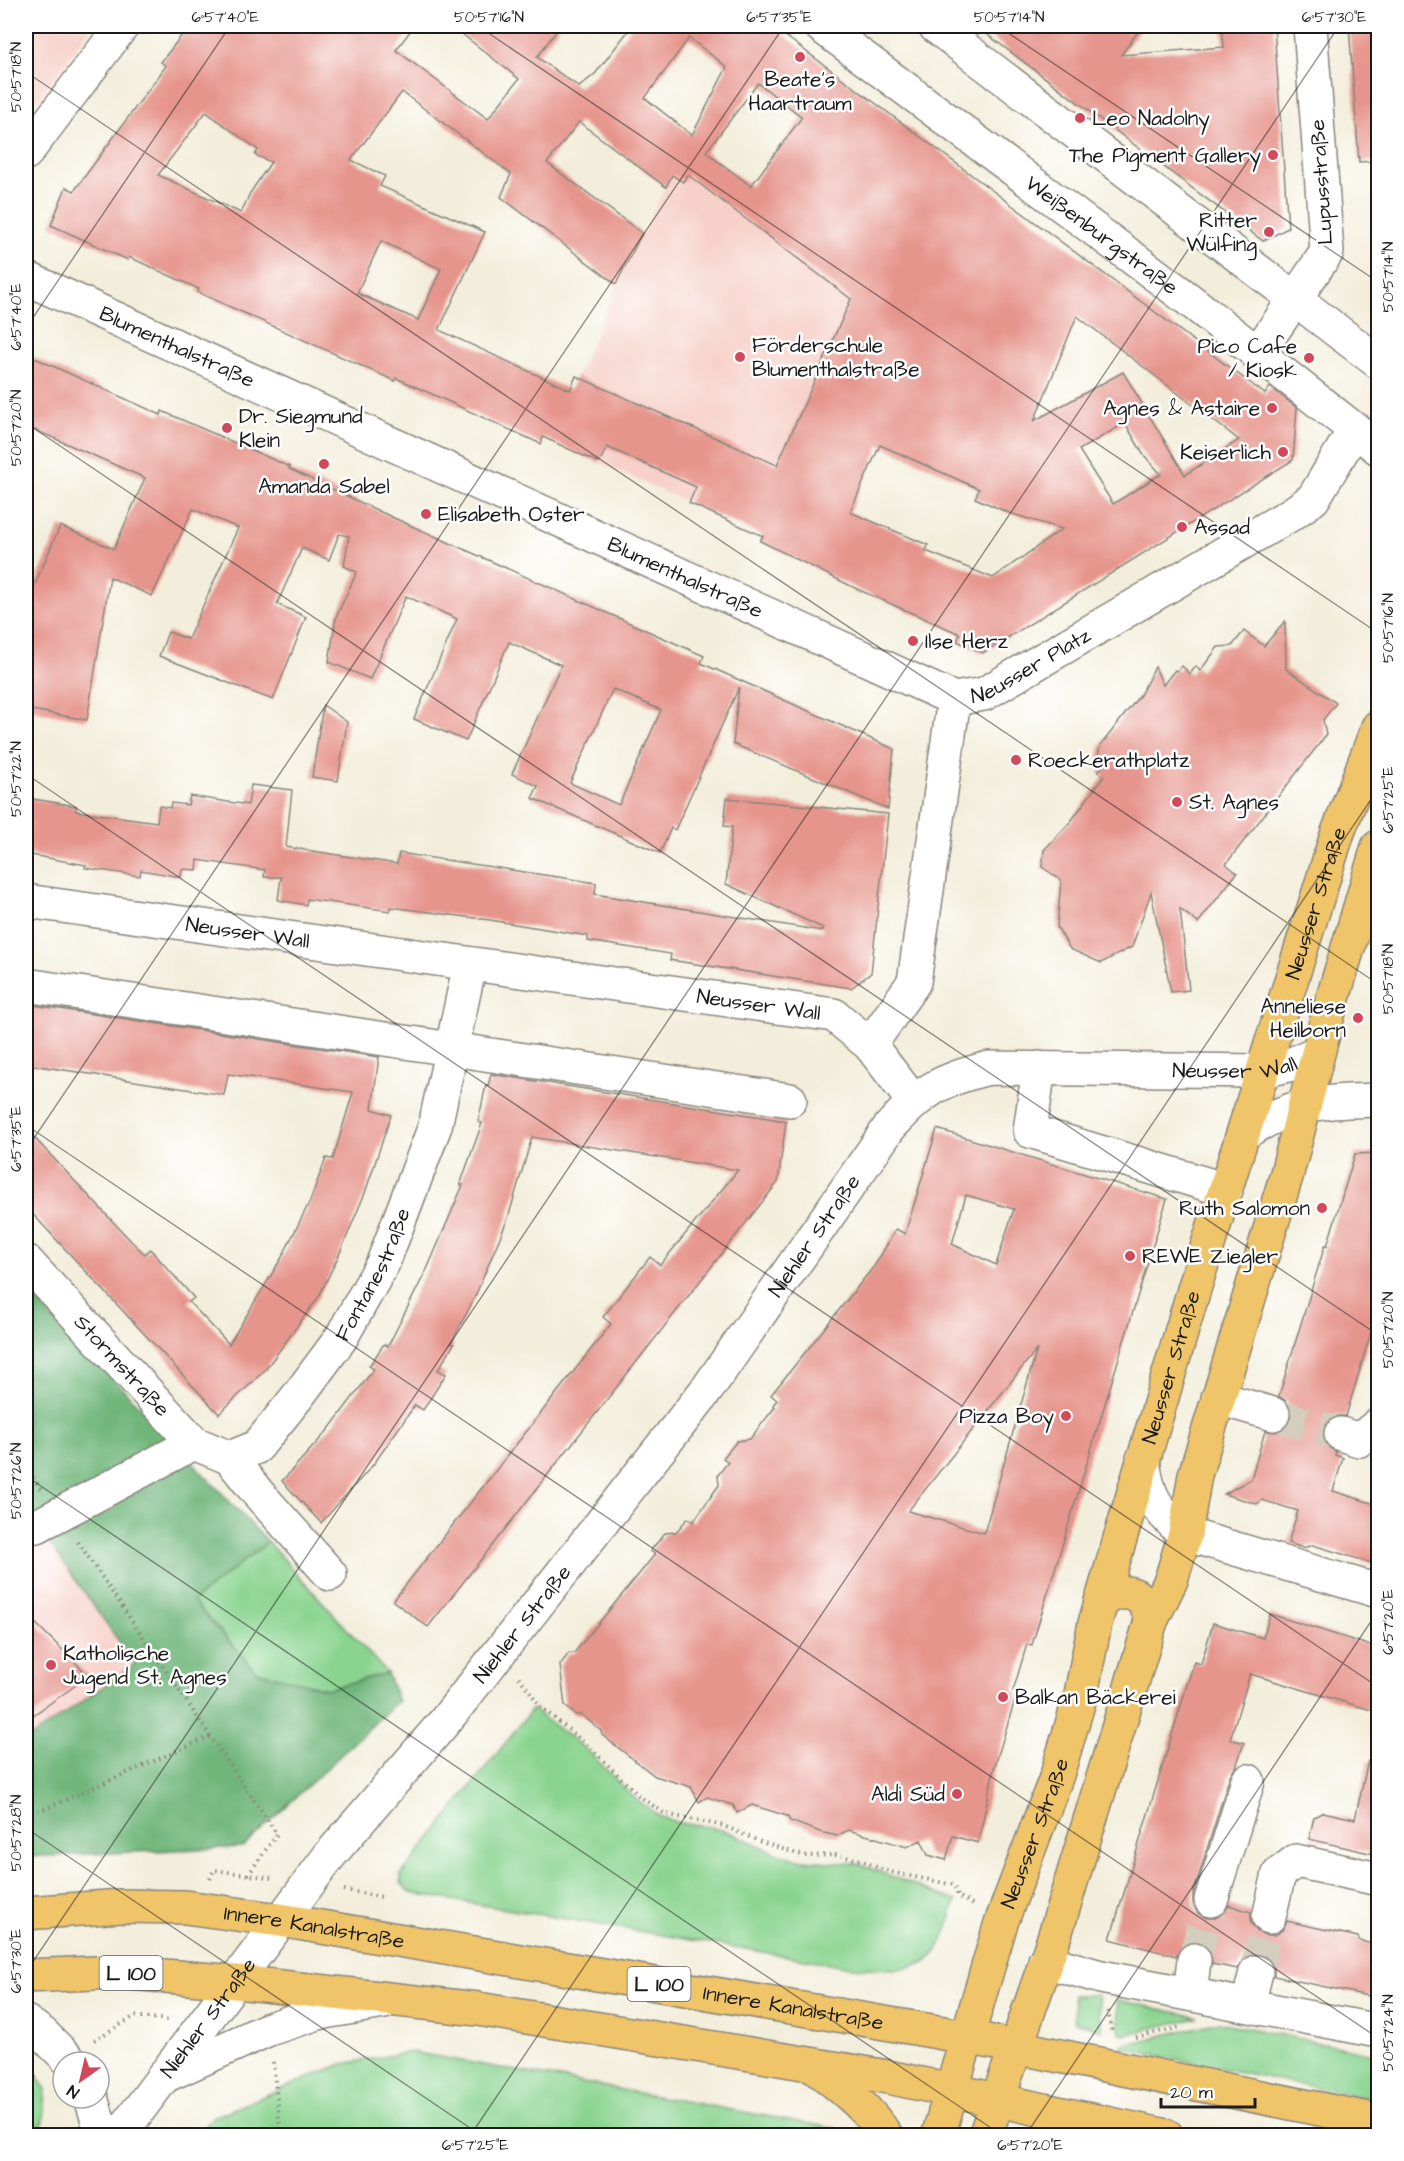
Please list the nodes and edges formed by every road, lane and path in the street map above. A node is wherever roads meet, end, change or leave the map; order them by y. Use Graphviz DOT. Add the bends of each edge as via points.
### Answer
graph roads {
  1 [pos="122,26"];
  2 [pos="821,26"];
  3 [pos="935,26"];
  4 [pos="1310,26"];
  5 [pos="26,153"];
  6 [pos="26,278"];
  7 [pos="1296,297"];
  8 [pos="1257,354"];
  9 [pos="1378,362"];
  10 [pos="1367,438"];
  11 [pos="954,699"];
  12 [pos="1378,727"];
  13 [pos="1378,847"];
  14 [pos="26,902"];
  15 [pos="470,964"];
  16 [pos="26,985"];
  17 [pos="870,1045"];
  18 [pos="450,1049"];
  19 [pos="1318,1052"];
  20 [pos="1039,1068"];
  21 [pos="1264,1071"];
  22 [pos="790,1100"];
  23 [pos="1378,1100"];
  24 [pos="913,1101"];
  25 [pos="1305,1104"];
  26 [pos="1244,1133"];
  27 [pos="1226,1190"];
  28 [pos="26,1261"];
  29 [pos="1218,1398"];
  30 [pos="1273,1414"];
  31 [pos="1378,1425"];
  32 [pos="1341,1434"];
  33 [pos="194,1443"];
  34 [pos="230,1458"];
  35 [pos="1143,1460"];
  36 [pos="26,1468"];
  37 [pos="47,1520"];
  38 [pos="1185,1534"];
  39 [pos="330,1574"];
  40 [pos="1378,1591"];
  41 [pos="1101,1602"];
  42 [pos="1151,1621"];
  43 [pos="499,1654"];
  44 [pos="211,1736"];
  45 [pos="1248,1781"];
  46 [pos="26,1813"];
  47 [pos="214,1870"];
  48 [pos="1378,1879"];
  49 [pos="1211,1900"];
  50 [pos="26,1913"];
  51 [pos="1269,1917"];
  52 [pos="280,1920"];
  53 [pos="1001,1923"];
  54 [pos="1194,1960"];
  55 [pos="1045,1961"];
  56 [pos="1256,1972"];
  57 [pos="26,1976"];
  58 [pos="236,1982"];
  59 [pos="397,2000"];
  60 [pos="1248,2005"];
  61 [pos="1190,2009"];
  62 [pos="26,2022"];
  63 [pos="269,2029"];
  64 [pos="1378,2031"];
  65 [pos="968,2037"];
  66 [pos="1016,2047"];
  67 [pos="62,2050"];
  68 [pos="812,2064"];
  69 [pos="1104,2066"];
  70 [pos="51,2069"];
  71 [pos="165,2076"];
  72 [pos="26,2085"];
  73 [pos="951,2090"];
  74 [pos="999,2101"];
  75 [pos="95,2110"];
  76 [pos="1378,2121"];
  77 [pos="103,2136"];
  78 [pos="119,2136"];
  79 [pos="281,2136"];
  80 [pos="886,2136"];
  81 [pos="938,2136"];
  82 [pos="985,2136"];
  83 [pos="1167,2136"];
  1 -- 5 [label="street"];
  2 -- 8 [label="street, Weißenburgstraße"];
  3 -- 7 [label="street"];
  4 -- 7 [label="street, Lupusstraße" via="1327,252"];
  6 -- 11 [label="street, Blumenthalstraße"];
  7 -- 8 [label="street, Lupusstraße"];
  7 -- 9 [label="street"];
  8 -- 10 [label="street, Weißenburgstraße"];
  10 -- 11 [label="street, Neusser Platz" via="1313,500 1293,513 984,694"];
  11 -- 17 [label="street, Neusser Platz" via="914,982"];
  12 -- 21 [label="main road, Neusser Straße" via="1337,834"];
  13 -- 19 [label="main road, Neusser Straße"];
  14 -- 15 [label="street, Neusser Wall"];
  15 -- 17 [label="street, Neusser Wall" via="834,1015"];
  15 -- 18 [label="street"];
  16 -- 18 [label="street"];
  17 -- 24 [label="street, Neusser Wall"];
  18 -- 22 [label="street"];
  18 -- 34 [label="street, Fontanestraße" via="435,1126 383,1263 341,1338 298,1396 257,1446"];
  19 -- 21 [label="street, Neusser Wall"];
  19 -- 25 [label="main road, Neusser Straße"];
  20 -- 21 [label="street, Neusser Wall"];
  20 -- 24 [label="street, Neusser Wall" via="989,1068 954,1077"];
  20 -- 27 [label="street" via="1030,1131"];
  21 -- 26 [label="main road, Neusser Straße"];
  23 -- 25 [label="street"];
  24 -- 43 [label="street, Niehler Straße" via="889,1128 708,1388"];
  25 -- 26 [label="street" via="1274,1115"];
  25 -- 29 [label="main road, Neusser Straße"];
  26 -- 27 [label="main road, Neusser Straße"];
  27 -- 35 [label="main road, Neusser Straße"];
  28 -- 33 [label="street, Stormstraße"];
  29 -- 30 [label="street"];
  29 -- 38 [label="main road, Neusser Straße" via="1195,1475"];
  31 -- 32 [label="street" via="1359,1440"];
  33 -- 34 [label="street, Stormstraße"];
  33 -- 37 [label="street"];
  34 -- 39 [label="street"];
  35 -- 38 [label="street, Neusser Straße" via="1146,1488 1166,1518"];
  35 -- 41 [label="main road, Neusser Straße"];
  36 -- 37 [label="path"];
  37 -- 44 [label="path"];
  38 -- 40 [label="street"];
  38 -- 42 [label="main road, Neusser Straße" via="1171,1580"];
  41 -- 42 [label="main road" via="1112,1593 1133,1594 1149,1611"];
  41 -- 53 [label="main road, Neusser Straße" via="1081,1694 1057,1775"];
  42 -- 55 [label="main road, Neusser Straße"];
  43 -- 52 [label="street, Niehler Straße" via="365,1812"];
  43 -- 53 [label="path" via="530,1688 542,1708 664,1814 724,1826 804,1856 835,1855 861,1860 886,1870 954,1885 958,1896"];
  44 -- 46 [label="path" via="47,1808"];
  44 -- 47 [label="path" via="277,1834 248,1875"];
  45 -- 49 [label="street"];
  48 -- 51 [label="street" via="1296,1861 1280,1875"];
  50 -- 52 [label="main road, Innere Kanalstraße / L 100" via="121,1906 185,1907"];
  52 -- 58 [label="street, Niehler Straße"];
  52 -- 65 [label="main road, Innere Kanalstraße / L 100"];
  53 -- 65 [label="main road, Neusser Straße"];
  54 -- 61 [label="street"];
  55 -- 61 [label="street"];
  55 -- 66 [label="main road, Neusser Straße"];
  56 -- 60 [label="street"];
  57 -- 58 [label="main road, L 100" via="117,1972"];
  58 -- 59 [label="main road, L 100"];
  58 -- 71 [label="street, Niehler Straße"];
  59 -- 63 [label="street" via="318,2013"];
  59 -- 68 [label="main road, L 100" via="478,2009"];
  60 -- 61 [label="street"];
  60 -- 64 [label="street"];
  61 -- 69 [label="path" via="1120,2041"];
  62 -- 67 [label="street"];
  63 -- 71 [label="street"];
  63 -- 79 [label="path"];
  65 -- 66 [label="main road, Innere Kanalstraße / L 100"];
  65 -- 73 [label="main road, Neusser Straße"];
  66 -- 69 [label="main road, Innere Kanalstraße / L 100"];
  66 -- 74 [label="main road, Neusser Straße"];
  68 -- 73 [label="main road, L 100"];
  68 -- 80 [label="main road" via="852,2097"];
  69 -- 76 [label="main road, Innere Kanalstraße / L 100"];
  70 -- 72 [label="path"];
  71 -- 78 [label="street, Niehler Straße"];
  73 -- 74 [label="main road, L 100"];
  73 -- 81 [label="main road, Neusser Straße"];
  74 -- 82 [label="main road, Neusser Straße"];
  74 -- 83 [label="main road, L 100"];
  75 -- 77 [label="street"];
}
